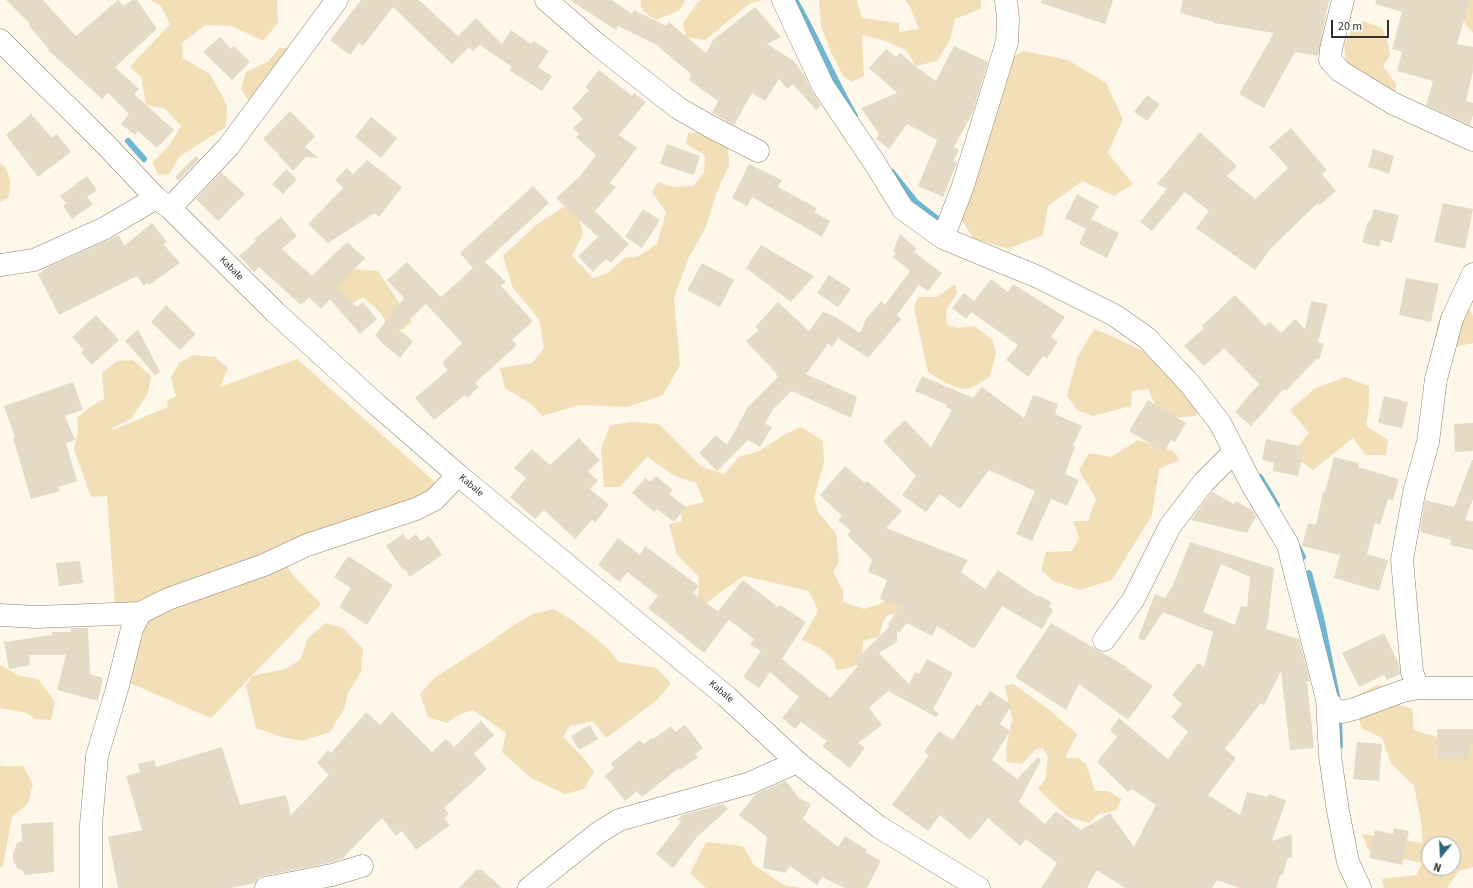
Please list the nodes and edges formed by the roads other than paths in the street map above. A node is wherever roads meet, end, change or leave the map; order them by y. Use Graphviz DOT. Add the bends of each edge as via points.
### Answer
graph roads {
  1 [pos="337,0"];
  2 [pos="546,0"];
  3 [pos="783,0"];
  4 [pos="1006,0"];
  5 [pos="1343,0"];
  6 [pos="0,40"];
  7 [pos="1473,140"];
  8 [pos="758,151"];
  9 [pos="163,203"];
  10 [pos="944,238"];
  11 [pos="0,265"];
  12 [pos="1473,274"];
  13 [pos="1235,451"];
  14 [pos="458,475"];
  15 [pos="140,613"];
  16 [pos="0,615"];
  17 [pos="1104,640"];
  18 [pos="1418,688"];
  19 [pos="1473,688"];
  20 [pos="1327,700"];
  21 [pos="797,762"];
  22 [pos="362,866"];
  23 [pos="91,888"];
  24 [pos="266,888"];
  25 [pos="529,888"];
  26 [pos="979,888"];
  27 [pos="1360,888"];
  1 -- 9 [label="street" via="229,146"];
  2 -- 8 [label="street" via="678,108"];
  3 -- 10 [label="street" via="823,86 903,209"];
  4 -- 10 [label="street" via="1007,42 963,186"];
  5 -- 7 [label="street" via="1330,60 1340,71 1392,103"];
  6 -- 9 [label="street, Kabale"];
  9 -- 11 [label="street" via="34,260"];
  9 -- 14 [label="street, Kabale" via="275,312"];
  10 -- 13 [label="street" via="1044,280 1114,314 1147,338 1190,384 1220,423"];
  12 -- 18 [label="street" via="1452,319 1436,379 1428,442 1414,493 1402,560 1412,672"];
  13 -- 17 [label="street" via="1204,482 1170,526 1133,600"];
  13 -- 20 [label="street" via="1288,546"];
  14 -- 15 [label="street" via="434,500 416,509 307,546 264,566 168,599"];
  14 -- 21 [label="street, Kabale" via="727,697"];
  15 -- 16 [label="street" via="36,617"];
  15 -- 23 [label="street" via="132,629 97,756 91,825"];
  18 -- 19 [label="street"];
  18 -- 20 [label="street" via="1343,712 1334,708"];
  20 -- 27 [label="street" via="1330,756 1338,811 1348,862"];
  21 -- 25 [label="street" via="750,783 619,820 598,833"];
  21 -- 26 [label="street, Kabale" via="879,827"];
  22 -- 24 [label="street" via="332,875"];
}
